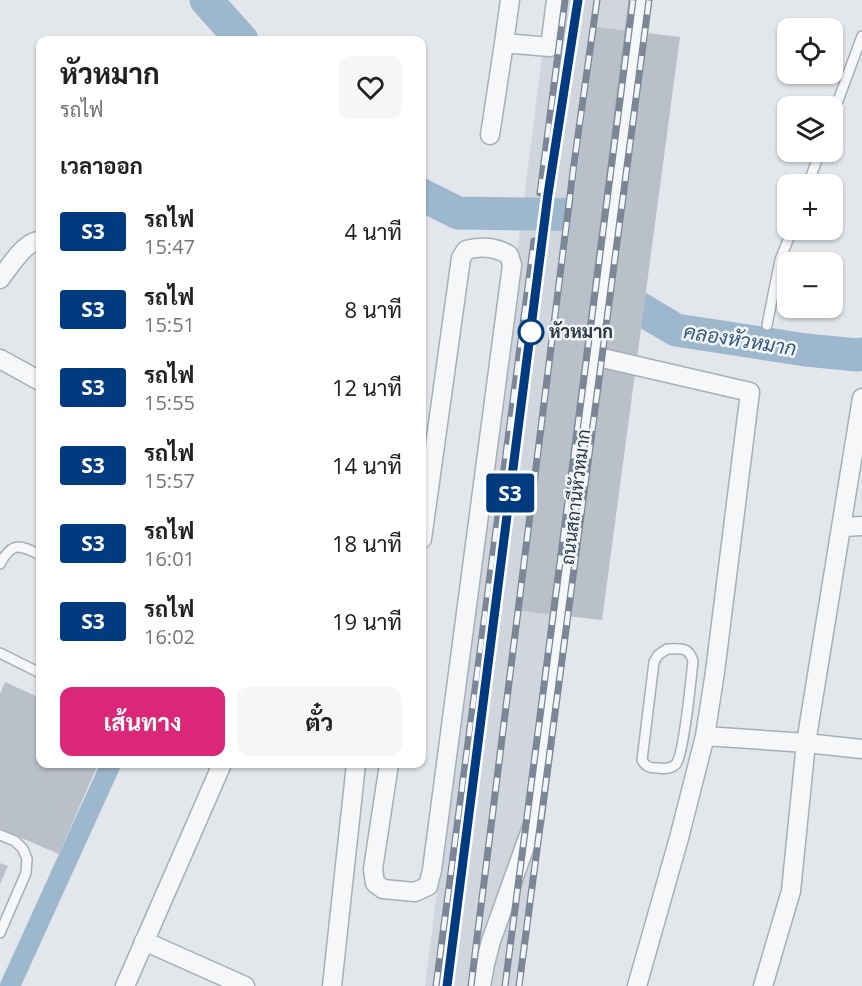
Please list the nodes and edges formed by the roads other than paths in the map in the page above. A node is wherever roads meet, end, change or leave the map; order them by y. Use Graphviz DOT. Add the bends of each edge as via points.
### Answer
graph roads {
  1 [pos="510,0"];
  2 [pos="556,0"];
  3 [pos="639,0"];
  4 [pos="862,36"];
  5 [pos="504,43"];
  6 [pos="840,96"];
  7 [pos="490,135"];
  8 [pos="788,240"];
  9 [pos="36,241"];
  10 [pos="0,279"];
  11 [pos="767,325"];
  12 [pos="594,356"];
  13 [pos="0,359"];
  14 [pos="36,379"];
  15 [pos="862,398"];
  16 [pos="426,495"];
  17 [pos="862,526"];
  18 [pos="842,527"];
  19 [pos="36,553"];
  20 [pos="0,564"];
  21 [pos="0,653"];
  22 [pos="704,665"];
  23 [pos="36,671"];
  24 [pos="705,736"];
  25 [pos="806,743"];
  26 [pos="862,749"];
  27 [pos="220,768"];
  28 [pos="356,768"];
  29 [pos="387,768"];
  30 [pos="0,835"];
  31 [pos="0,933"];
  32 [pos="144,941"];
  33 [pos="125,986"];
  34 [pos="245,986"];
  35 [pos="332,986"];
  36 [pos="482,986"];
  37 [pos="637,986"];
  38 [pos="763,986"];
  1 -- 5 [label="street"];
  2 -- 5 [label="street" via="550,47"];
  3 -- 12 [label="street, ถนนสถานีหัวหมาก"];
  4 -- 6 [label="lane"];
  5 -- 7 [label="street"];
  8 -- 11 [label="lane"];
  9 -- 10 [label="street" via="28,244"];
  12 -- 22 [label="street" via="750,392"];
  12 -- 36 [label="street, ถนนสถานีหัวหมาก" via="534,821 488,952"];
  13 -- 14 [label="street"];
  15 -- 18 [label="street"];
  16 -- 29 [label="street" via="460,258 475,247 500,250 509,255 512,265 432,870 428,886 415,892 383,889 375,883 373,869"];
  17 -- 18 [label="street"];
  18 -- 25 [label="street"];
  19 -- 20 [label="lane" via="15,547 6,552"];
  21 -- 23 [label="lane"];
  22 -- 22 [label="lane" via="677,763 671,768 645,765 642,760 658,655 667,649 685,649"];
  22 -- 24 [label="street"];
  24 -- 25 [label="street"];
  24 -- 37 [label="street"];
  25 -- 26 [label="street"];
  25 -- 38 [label="street" via="791,891"];
  27 -- 32 [label="street"];
  28 -- 35 [label="street"];
  30 -- 31 [label="lane" via="15,841 27,859 26,873"];
  32 -- 33 [label="street"];
  32 -- 34 [label="street"];
}
